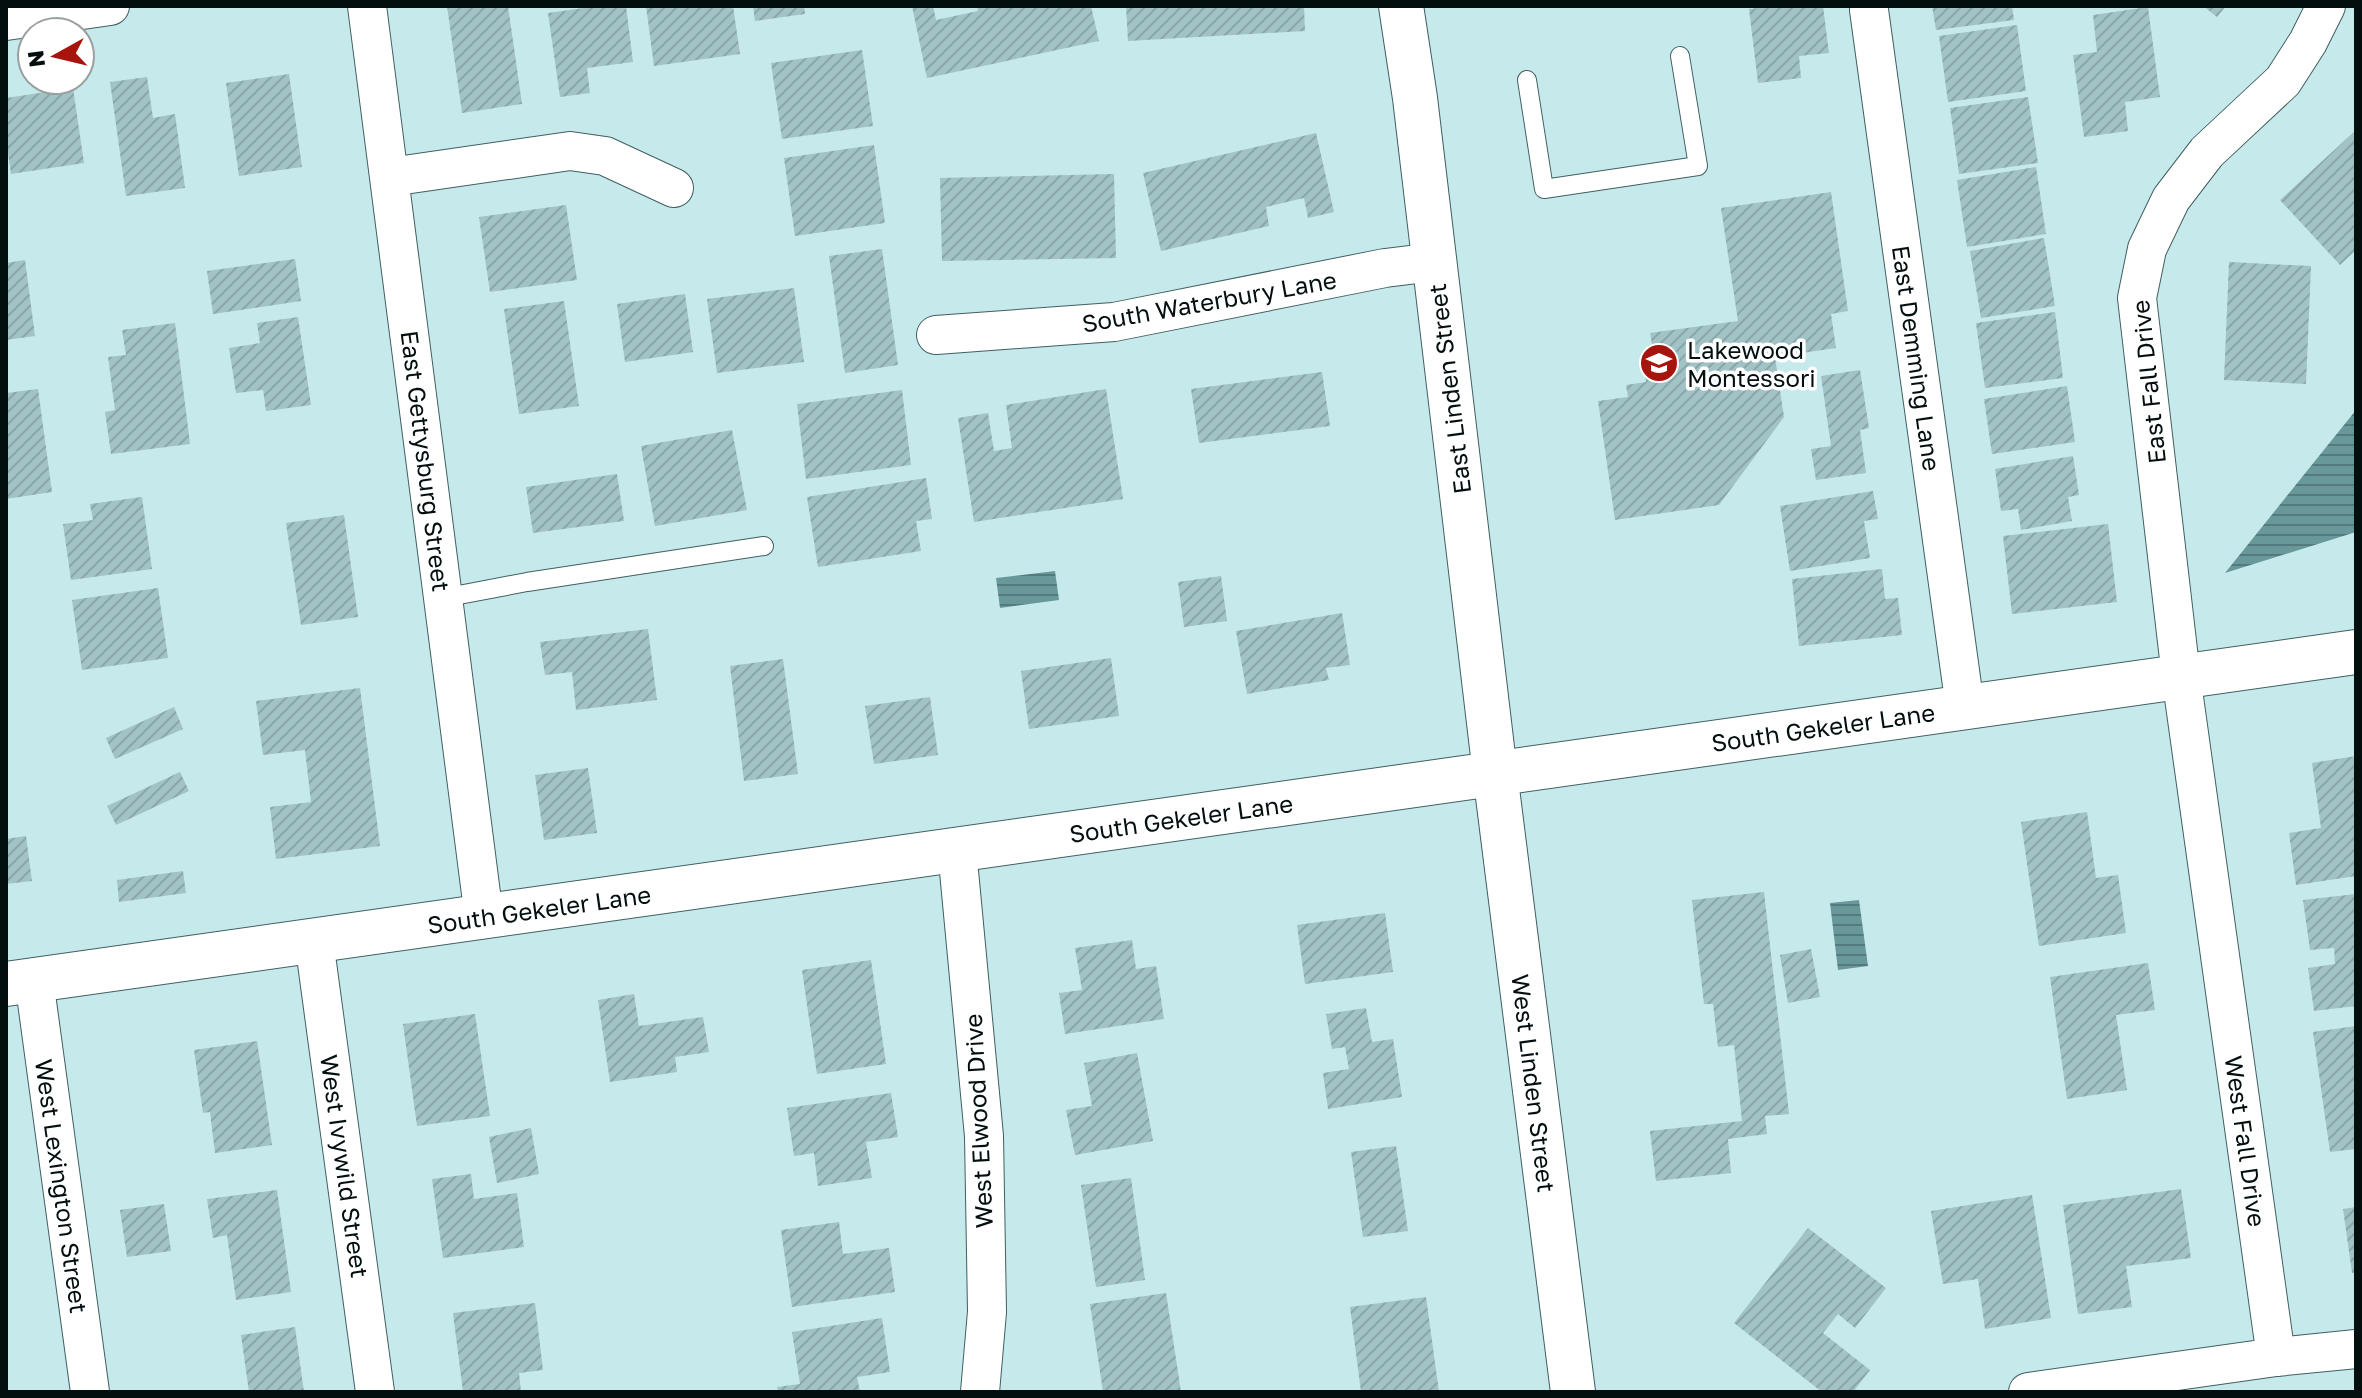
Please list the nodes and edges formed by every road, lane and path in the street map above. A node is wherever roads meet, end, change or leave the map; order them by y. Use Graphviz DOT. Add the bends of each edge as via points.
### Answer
graph roads {
  1 [pos="110,6"];
  2 [pos="367,6"];
  3 [pos="1401,6"];
  4 [pos="2326,6"];
  5 [pos="1869,10"];
  6 [pos="6,21"];
  7 [pos="1680,56"];
  8 [pos="1527,80"];
  9 [pos="390,177"];
  10 [pos="674,188"];
  11 [pos="1434,262"];
  12 [pos="936,335"];
  13 [pos="764,546"];
  14 [pos="443,598"];
  15 [pos="2356,652"];
  16 [pos="2181,676"];
  17 [pos="1965,707"];
  18 [pos="1495,773"];
  19 [pos="957,850"];
  20 [pos="484,917"];
  21 [pos="314,941"];
  22 [pos="20,982"];
  23 [pos="2356,1349"];
  24 [pos="2276,1357"];
  25 [pos="90,1392"];
  26 [pos="375,1392"];
  27 [pos="980,1392"];
  28 [pos="1573,1392"];
  29 [pos="2028,1392"];
  1 -- 6 [label="street"];
  2 -- 9 [label="street, East Gettysburg Street"];
  3 -- 11 [label="street, East Linden Street"];
  4 -- 16 [label="street, East Fall Drive" via="2283,81 2207,152 2171,199 2147,249 2138,314"];
  5 -- 17 [label="street, East Demming Lane"];
  7 -- 8 [label="lane" via="1698,166 1544,189"];
  9 -- 10 [label="street" via="570,151 605,156"];
  9 -- 14 [label="street, East Gettysburg Street"];
  11 -- 12 [label="street, South Waterbury Lane" via="1114,322"];
  11 -- 18 [label="street, East Linden Street"];
  13 -- 14 [label="lane"];
  14 -- 20 [label="street, East Gettysburg Street"];
  15 -- 16 [label="street, South Gekeler Lane"];
  16 -- 17 [label="street, South Gekeler Lane"];
  16 -- 24 [label="street, West Fall Drive"];
  17 -- 18 [label="street, South Gekeler Lane"];
  18 -- 19 [label="street, South Gekeler Lane"];
  18 -- 28 [label="street, West Linden Street"];
  19 -- 20 [label="street, South Gekeler Lane"];
  19 -- 27 [label="street, West Elwood Drive" via="984,1136 987,1312"];
  20 -- 21 [label="street, South Gekeler Lane"];
  21 -- 22 [label="street, South Gekeler Lane"];
  21 -- 26 [label="street, West Ivywild Street"];
  22 -- 25 [label="street, West Lexington Street"];
  23 -- 24 [label="street"];
  24 -- 29 [label="street"];
}
